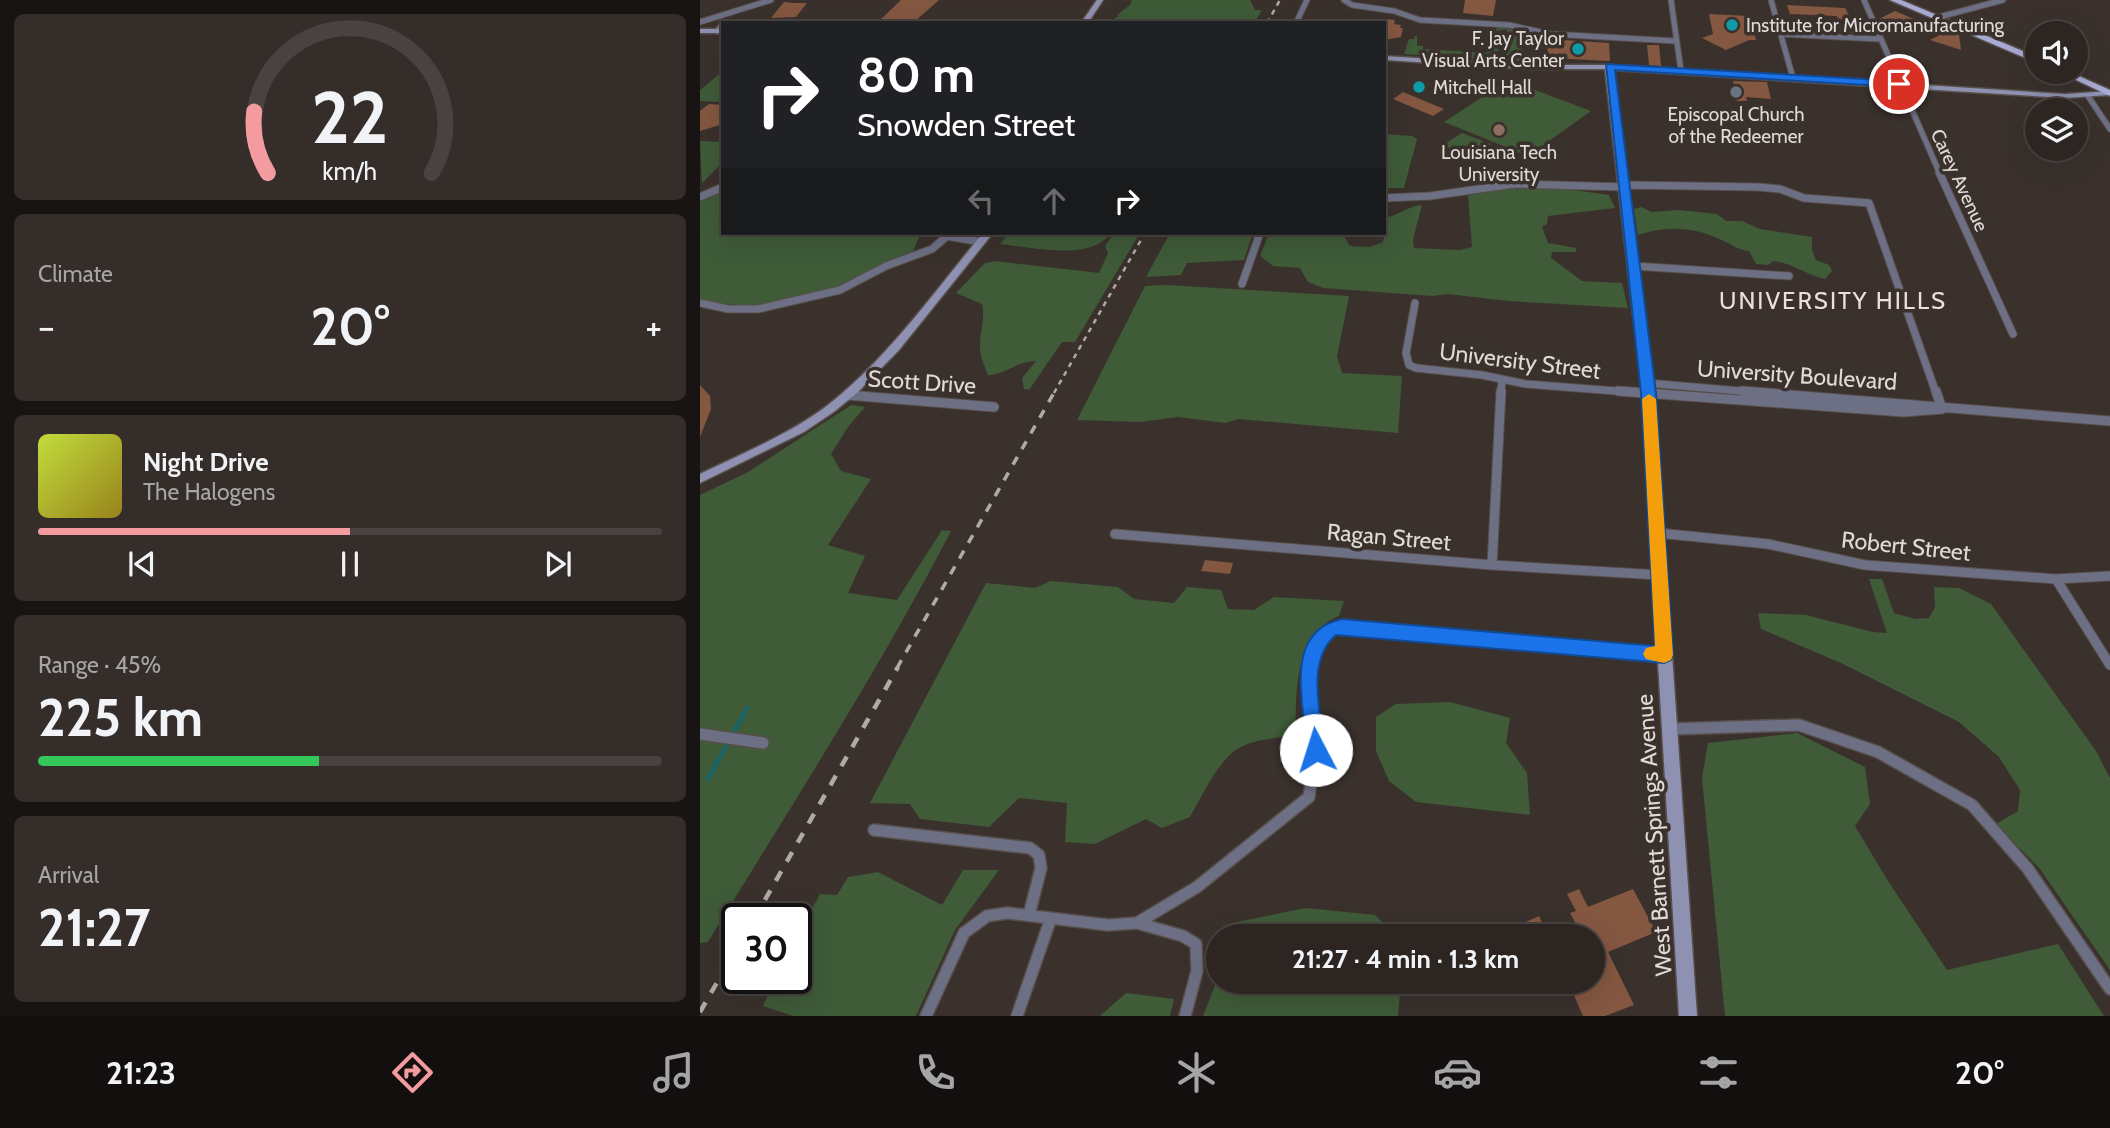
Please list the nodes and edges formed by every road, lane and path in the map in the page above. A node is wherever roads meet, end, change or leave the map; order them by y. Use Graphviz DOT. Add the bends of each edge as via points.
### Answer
graph roads {
  1 [pos="771,0"];
  2 [pos="1100,0"];
  3 [pos="1307,0"];
  4 [pos="1344,0"];
  5 [pos="1671,0"];
  6 [pos="1772,0"];
  7 [pos="1864,0"];
  8 [pos="1894,0"];
  9 [pos="2003,0"];
  10 [pos="746,9"];
  11 [pos="1939,17"];
  12 [pos="730,21"];
  13 [pos="1085,21"];
  14 [pos="1297,21"];
  15 [pos="700,22"];
  16 [pos="721,27"];
  17 [pos="700,32"];
  18 [pos="1781,34"];
  19 [pos="1879,39"];
  20 [pos="1676,41"];
  21 [pos="2025,55"];
  22 [pos="1386,58"];
  23 [pos="1609,66"];
  24 [pos="1681,71"];
  25 [pos="1793,78"];
  26 [pos="2088,83"];
  27 [pos="1899,84"];
  28 [pos="2110,93"];
  29 [pos="2088,96"];
  30 [pos="2110,129"];
  31 [pos="1624,186"];
  32 [pos="721,188"];
  33 [pos="700,197"];
  34 [pos="1386,198"];
  35 [pos="1259,235"];
  36 [pos="984,237"];
  37 [pos="1634,266"];
  38 [pos="1789,276"];
  39 [pos="1242,284"];
  40 [pos="700,303"];
  41 [pos="1415,303"];
  42 [pos="2013,334"];
  43 [pos="1502,379"];
  44 [pos="1648,388"];
  45 [pos="847,395"];
  46 [pos="994,407"];
  47 [pos="1942,409"];
  48 [pos="2110,421"];
  49 [pos="700,479"];
  50 [pos="1658,533"];
  51 [pos="1115,534"];
  52 [pos="1492,565"];
  53 [pos="1660,575"];
  54 [pos="2110,576"];
  55 [pos="2056,579"];
  56 [pos="1664,655"];
  57 [pos="2110,665"];
  58 [pos="1671,729"];
  59 [pos="700,734"];
  60 [pos="763,743"];
  61 [pos="874,830"];
  62 [pos="1029,915"];
  63 [pos="1051,918"];
  64 [pos="1137,923"];
  65 [pos="2110,989"];
  66 [pos="926,1016"];
  67 [pos="1017,1016"];
  68 [pos="1185,1016"];
  69 [pos="1688,1016"];
  1 -- 10 [label="street"];
  2 -- 13 [label="main road"];
  3 -- 14 [label="street"];
  4 -- 20 [label="street" via="1420,20"];
  5 -- 20 [label="street"];
  6 -- 18 [label="street"];
  7 -- 19 [label="street, Carey Avenue"];
  8 -- 11 [label="main road"];
  9 -- 11 [label="street"];
  10 -- 12 [label="street"];
  10 -- 15 [label="street"];
  11 -- 21 [label="main road"];
  16 -- 17 [label="main road"];
  18 -- 19 [label="street"];
  18 -- 25 [label="street"];
  19 -- 27 [label="street, Carey Avenue"];
  20 -- 24 [label="street"];
  22 -- 23 [label="main road" via="1532,67"];
  23 -- 24 [label="main road"];
  23 -- 31 [label="main road, West Barnett Springs Avenue"];
  24 -- 25 [label="main road"];
  25 -- 27 [label="main road"];
  26 -- 28 [label="main road"];
  27 -- 29 [label="main road"];
  27 -- 42 [label="street, Carey Avenue"];
  28 -- 29 [label="main road"];
  29 -- 30 [label="street"];
  31 -- 34 [label="street" via="1514,184"];
  31 -- 37 [label="main road, West Barnett Springs Avenue"];
  31 -- 47 [label="street" via="1772,188 1804,198 1869,203"];
  32 -- 33 [label="street"];
  35 -- 39 [label="street"];
  36 -- 40 [label="street" via="947,236 932,249 886,266 846,288 770,307 728,310"];
  36 -- 45 [label="main road" via="894,347"];
  37 -- 38 [label="street"];
  37 -- 44 [label="main road, West Barnett Springs Avenue"];
  41 -- 43 [label="street, University Street" via="1406,353 1409,365"];
  43 -- 44 [label="street, University Street" via="1526,384"];
  43 -- 52 [label="street"];
  44 -- 47 [label="street, University Boulevard" via="1903,412"];
  44 -- 50 [label="main road, West Barnett Springs Avenue"];
  45 -- 46 [label="street, Scott Drive"];
  45 -- 49 [label="main road" via="804,427"];
  47 -- 48 [label="street, University Boulevard"];
  50 -- 53 [label="main road, West Barnett Springs Avenue"];
  50 -- 55 [label="street, Robert Street" via="1768,544 1865,565"];
  51 -- 52 [label="street, Ragan Street"];
  52 -- 53 [label="street, Ragan Street"];
  53 -- 56 [label="main road, West Barnett Springs Avenue"];
  54 -- 55 [label="street, Robert Street"];
  55 -- 57 [label="street"];
  56 -- 58 [label="main road, West Barnett Springs Avenue"];
  56 -- 64 [label="street" via="1342,626 1331,629 1311,655 1308,681 1316,750 1309,797 1197,887"];
  58 -- 65 [label="street" via="1798,725 1878,752 1972,805 2028,869"];
  58 -- 69 [label="main road, West Barnett Springs Avenue"];
  59 -- 60 [label="street"];
  61 -- 62 [label="street" via="1030,848 1039,855 1041,868"];
  62 -- 63 [label="street"];
  62 -- 66 [label="street" via="987,916 964,933"];
  63 -- 64 [label="street" via="1108,925"];
  63 -- 67 [label="street"];
  64 -- 68 [label="street" via="1196,944 1199,959"];
}
